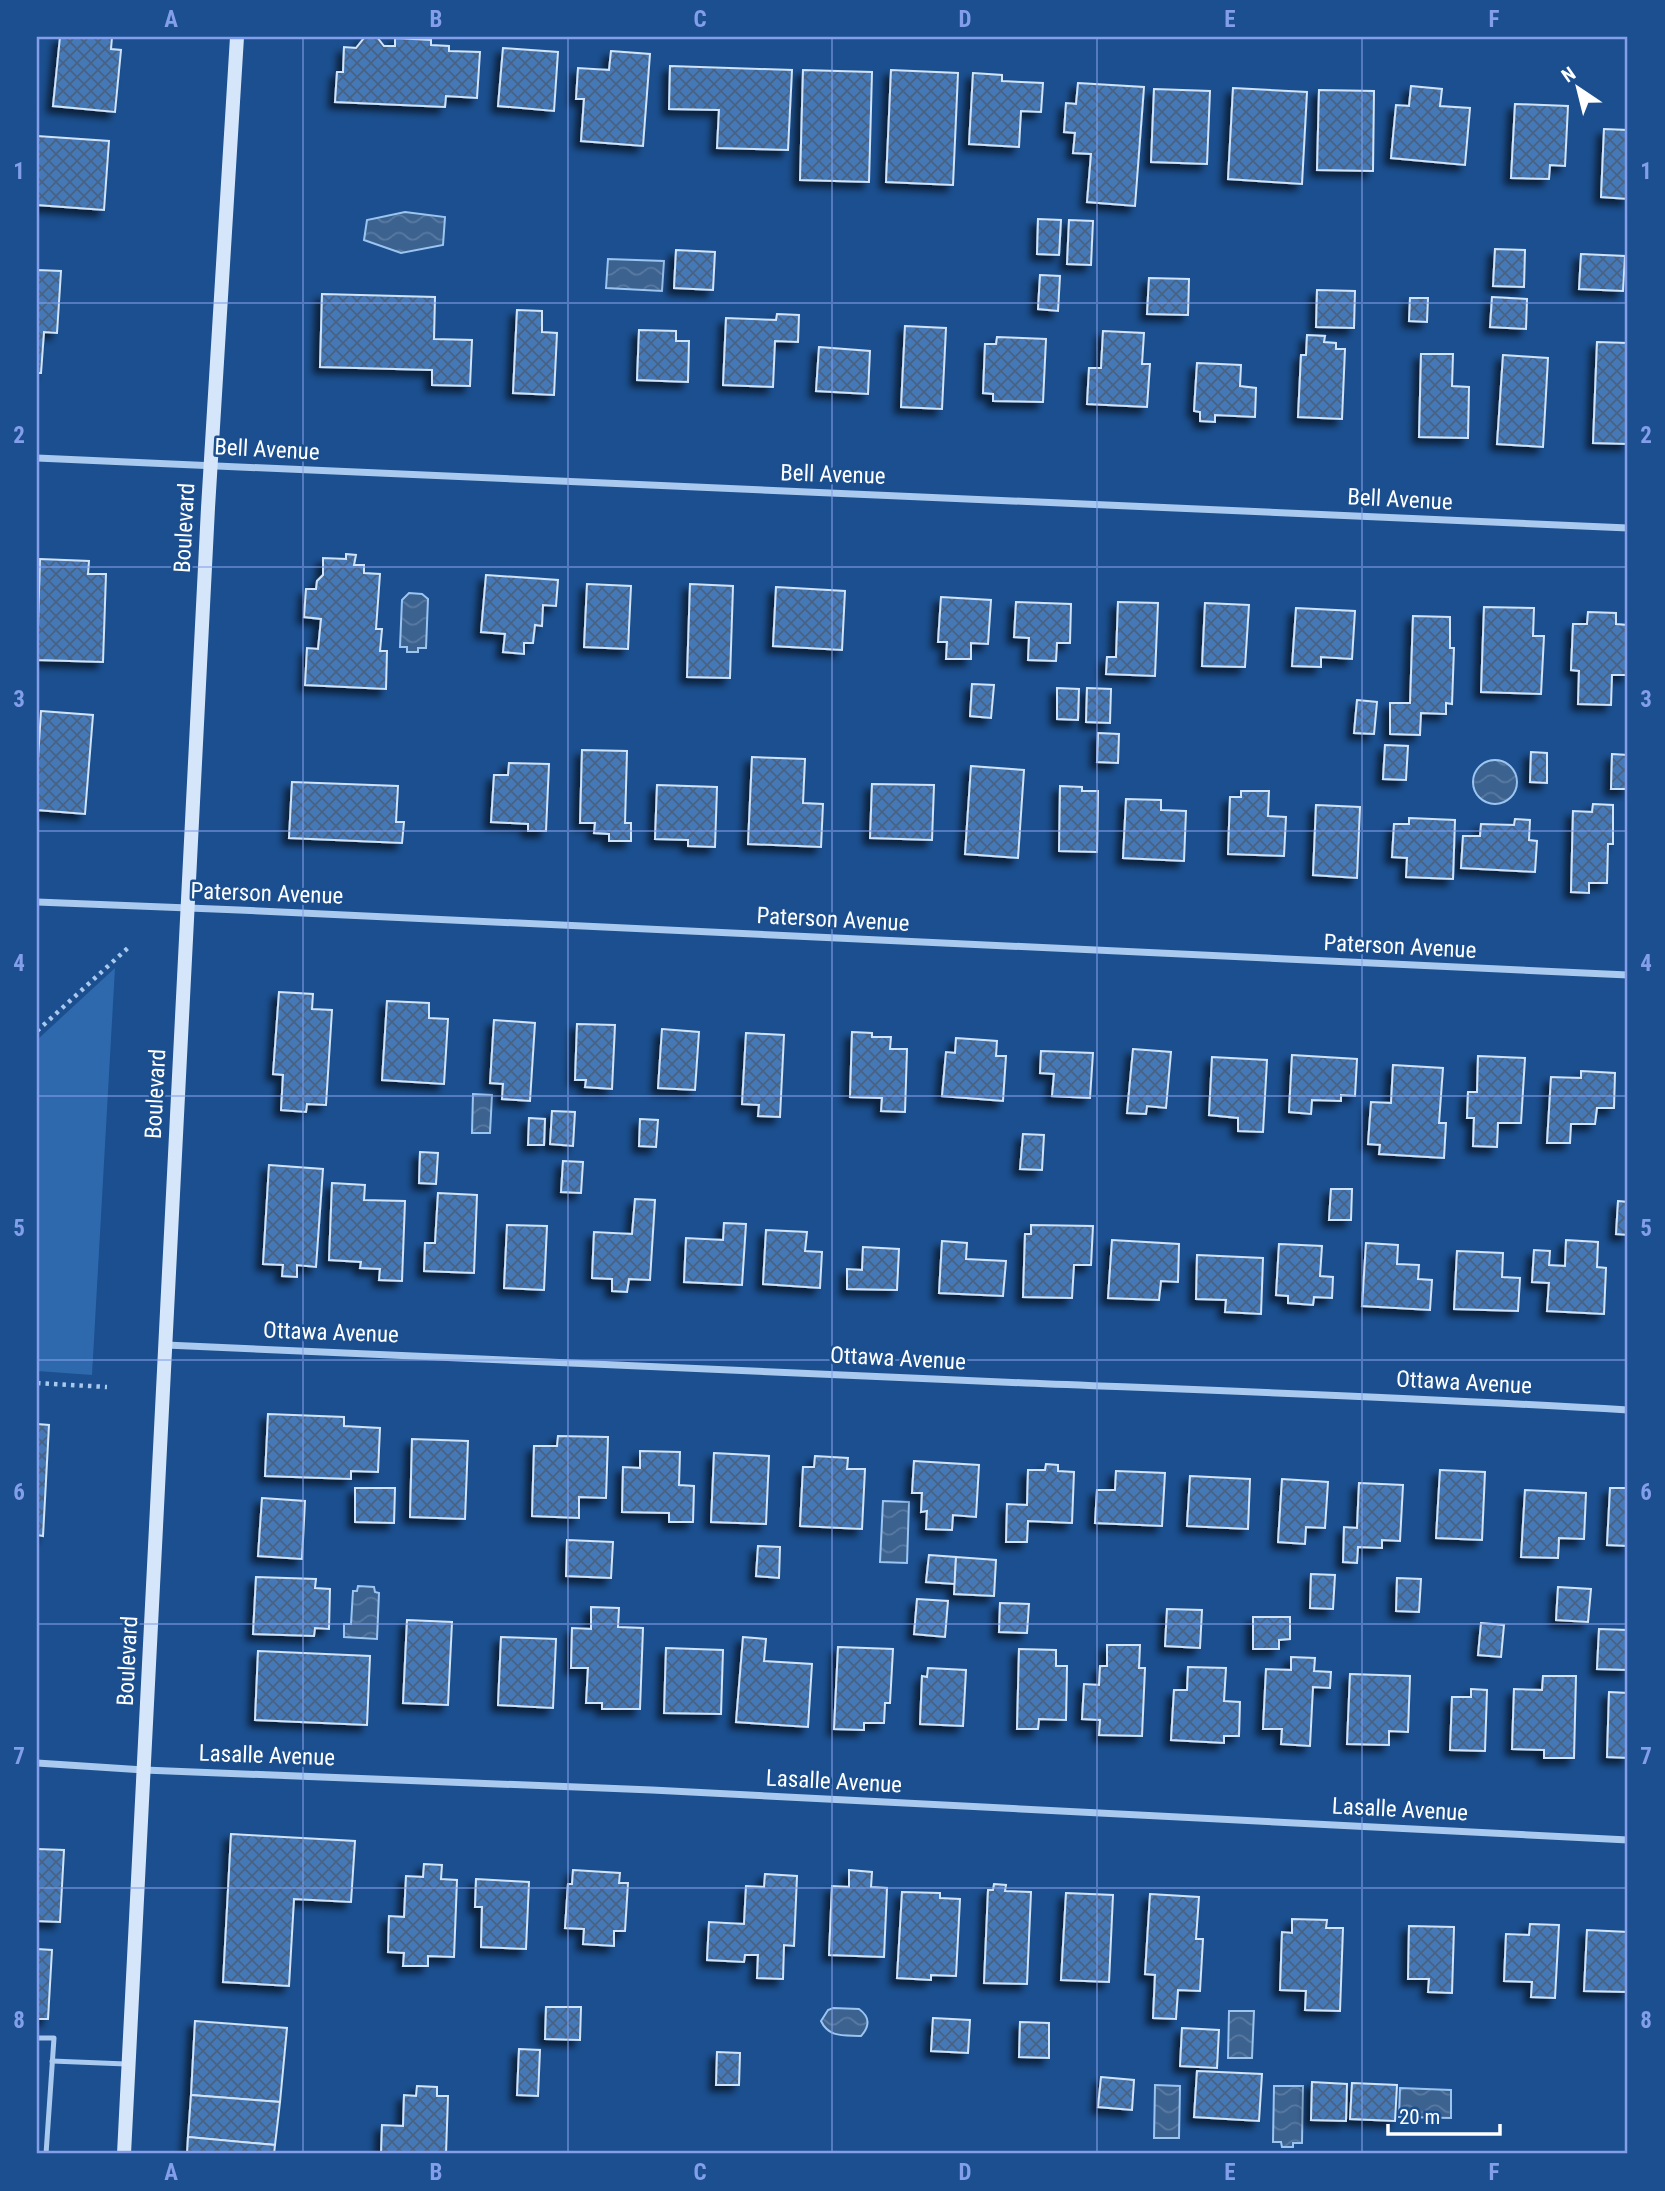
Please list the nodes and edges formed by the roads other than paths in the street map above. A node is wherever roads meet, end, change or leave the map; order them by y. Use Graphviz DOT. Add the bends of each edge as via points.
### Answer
graph roads {
  1 [pos="237,37"];
  2 [pos="37,458"];
  3 [pos="210,466"];
  4 [pos="1628,528"];
  5 [pos="37,902"];
  6 [pos="187,909"];
  7 [pos="1628,975"];
  8 [pos="165,1345"];
  9 [pos="1628,1410"];
  10 [pos="37,1763"];
  11 [pos="144,1770"];
  12 [pos="1628,1840"];
  13 [pos="37,2038"];
  14 [pos="52,2061"];
  15 [pos="129,2064"];
  16 [pos="46,2154"];
  17 [pos="124,2154"];
  1 -- 3 [label="street, Boulevard"];
  2 -- 3 [label="street, Bell Avenue"];
  3 -- 4 [label="street, Bell Avenue"];
  3 -- 6 [label="street, Boulevard"];
  5 -- 6 [label="street, Paterson Avenue"];
  6 -- 7 [label="street, Paterson Avenue"];
  6 -- 8 [label="street, Boulevard"];
  8 -- 9 [label="street, Ottawa Avenue"];
  8 -- 11 [label="street, Boulevard"];
  10 -- 11 [label="street, Lasalle Avenue"];
  11 -- 12 [label="street, Lasalle Avenue" via="652,1790"];
  11 -- 15 [label="street, Boulevard"];
  13 -- 14 [label="lane" via="54,2038"];
  14 -- 15 [label="lane"];
  14 -- 16 [label="lane"];
  15 -- 17 [label="street, Boulevard"];
}
